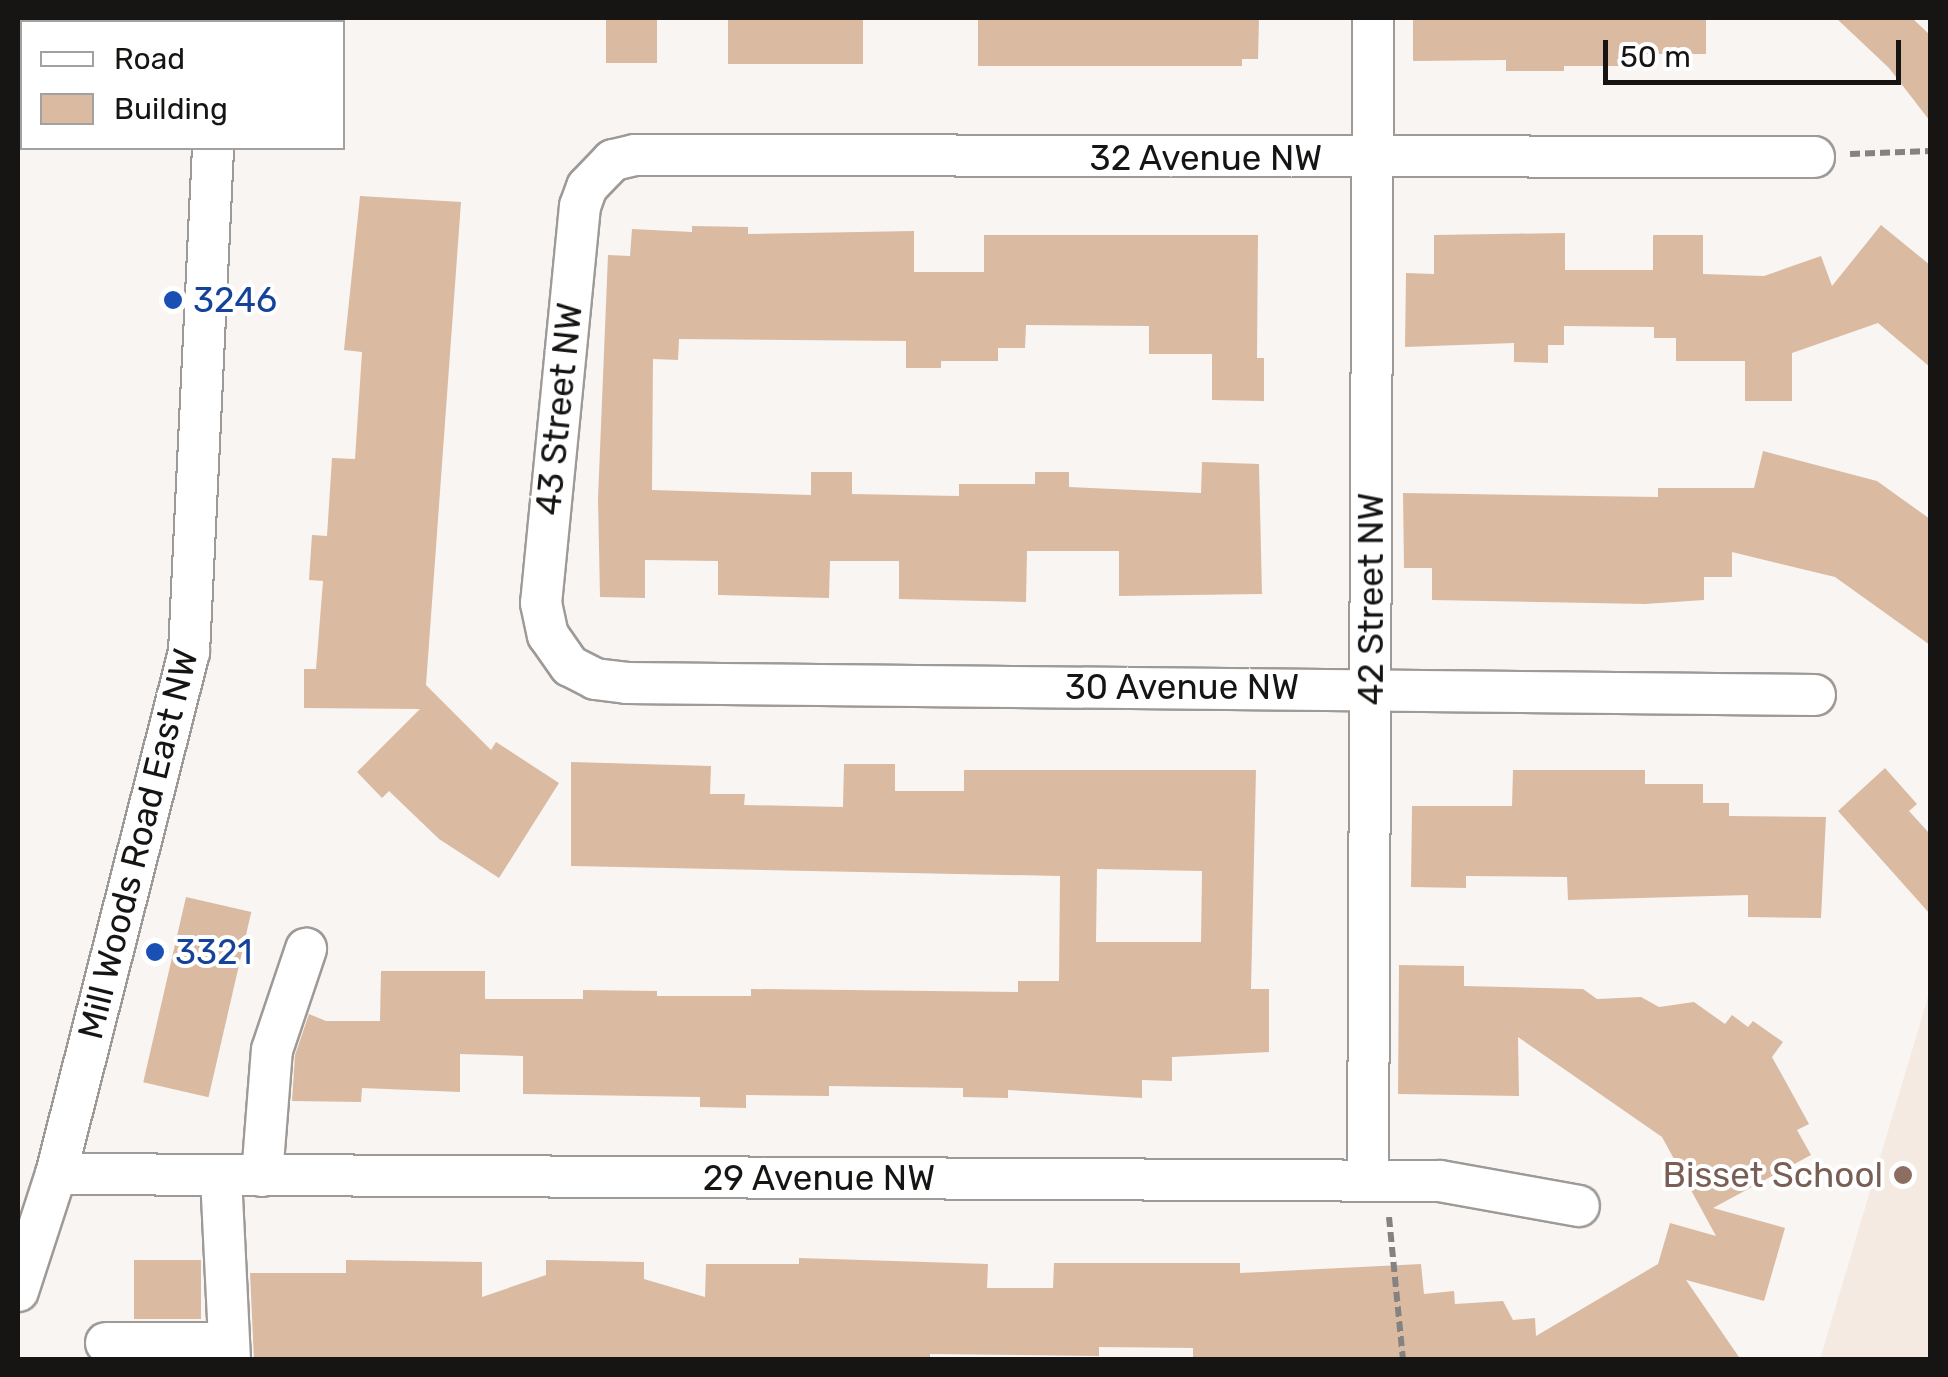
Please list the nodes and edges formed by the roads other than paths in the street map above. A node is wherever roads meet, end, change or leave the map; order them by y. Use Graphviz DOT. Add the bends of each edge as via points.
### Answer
graph roads {
  1 [pos="1372,18"];
  2 [pos="213,150"];
  3 [pos="1814,157"];
  4 [pos="1373,159"];
  5 [pos="602,168"];
  6 [pos="558,653"];
  7 [pos="1370,689"];
  8 [pos="1815,695"];
  9 [pos="306,949"];
  10 [pos="56,1174"];
  11 [pos="221,1176"];
  12 [pos="262,1176"];
  13 [pos="1368,1180"];
  14 [pos="1579,1206"];
  15 [pos="18,1291"];
  16 [pos="106,1343"];
  17 [pos="227,1351"];
  1 -- 4 [label="street, 42 Street NW"];
  2 -- 10 [label="street, Mill Woods Road East NW" via="189,652"];
  3 -- 4 [label="street, 32 Avenue NW"];
  4 -- 5 [label="street, 32 Avenue NW" via="635,155"];
  4 -- 7 [label="street, 42 Street NW"];
  5 -- 6 [label="street, 43 Street NW" via="580,206 543,574 541,603"];
  6 -- 7 [label="street, 30 Avenue NW" via="595,680 627,684"];
  7 -- 8 [label="street, 30 Avenue NW"];
  7 -- 13 [label="street, 42 Street NW"];
  9 -- 12 [label="street" via="272,1050"];
  10 -- 11 [label="street, 29 Avenue NW"];
  10 -- 15 [label="street, Mill Woods Road East NW"];
  11 -- 12 [label="street, 29 Avenue NW"];
  11 -- 17 [label="street"];
  12 -- 13 [label="street, 29 Avenue NW"];
  13 -- 14 [label="street, 29 Avenue NW" via="1457,1181"];
  16 -- 17 [label="street"];
}
